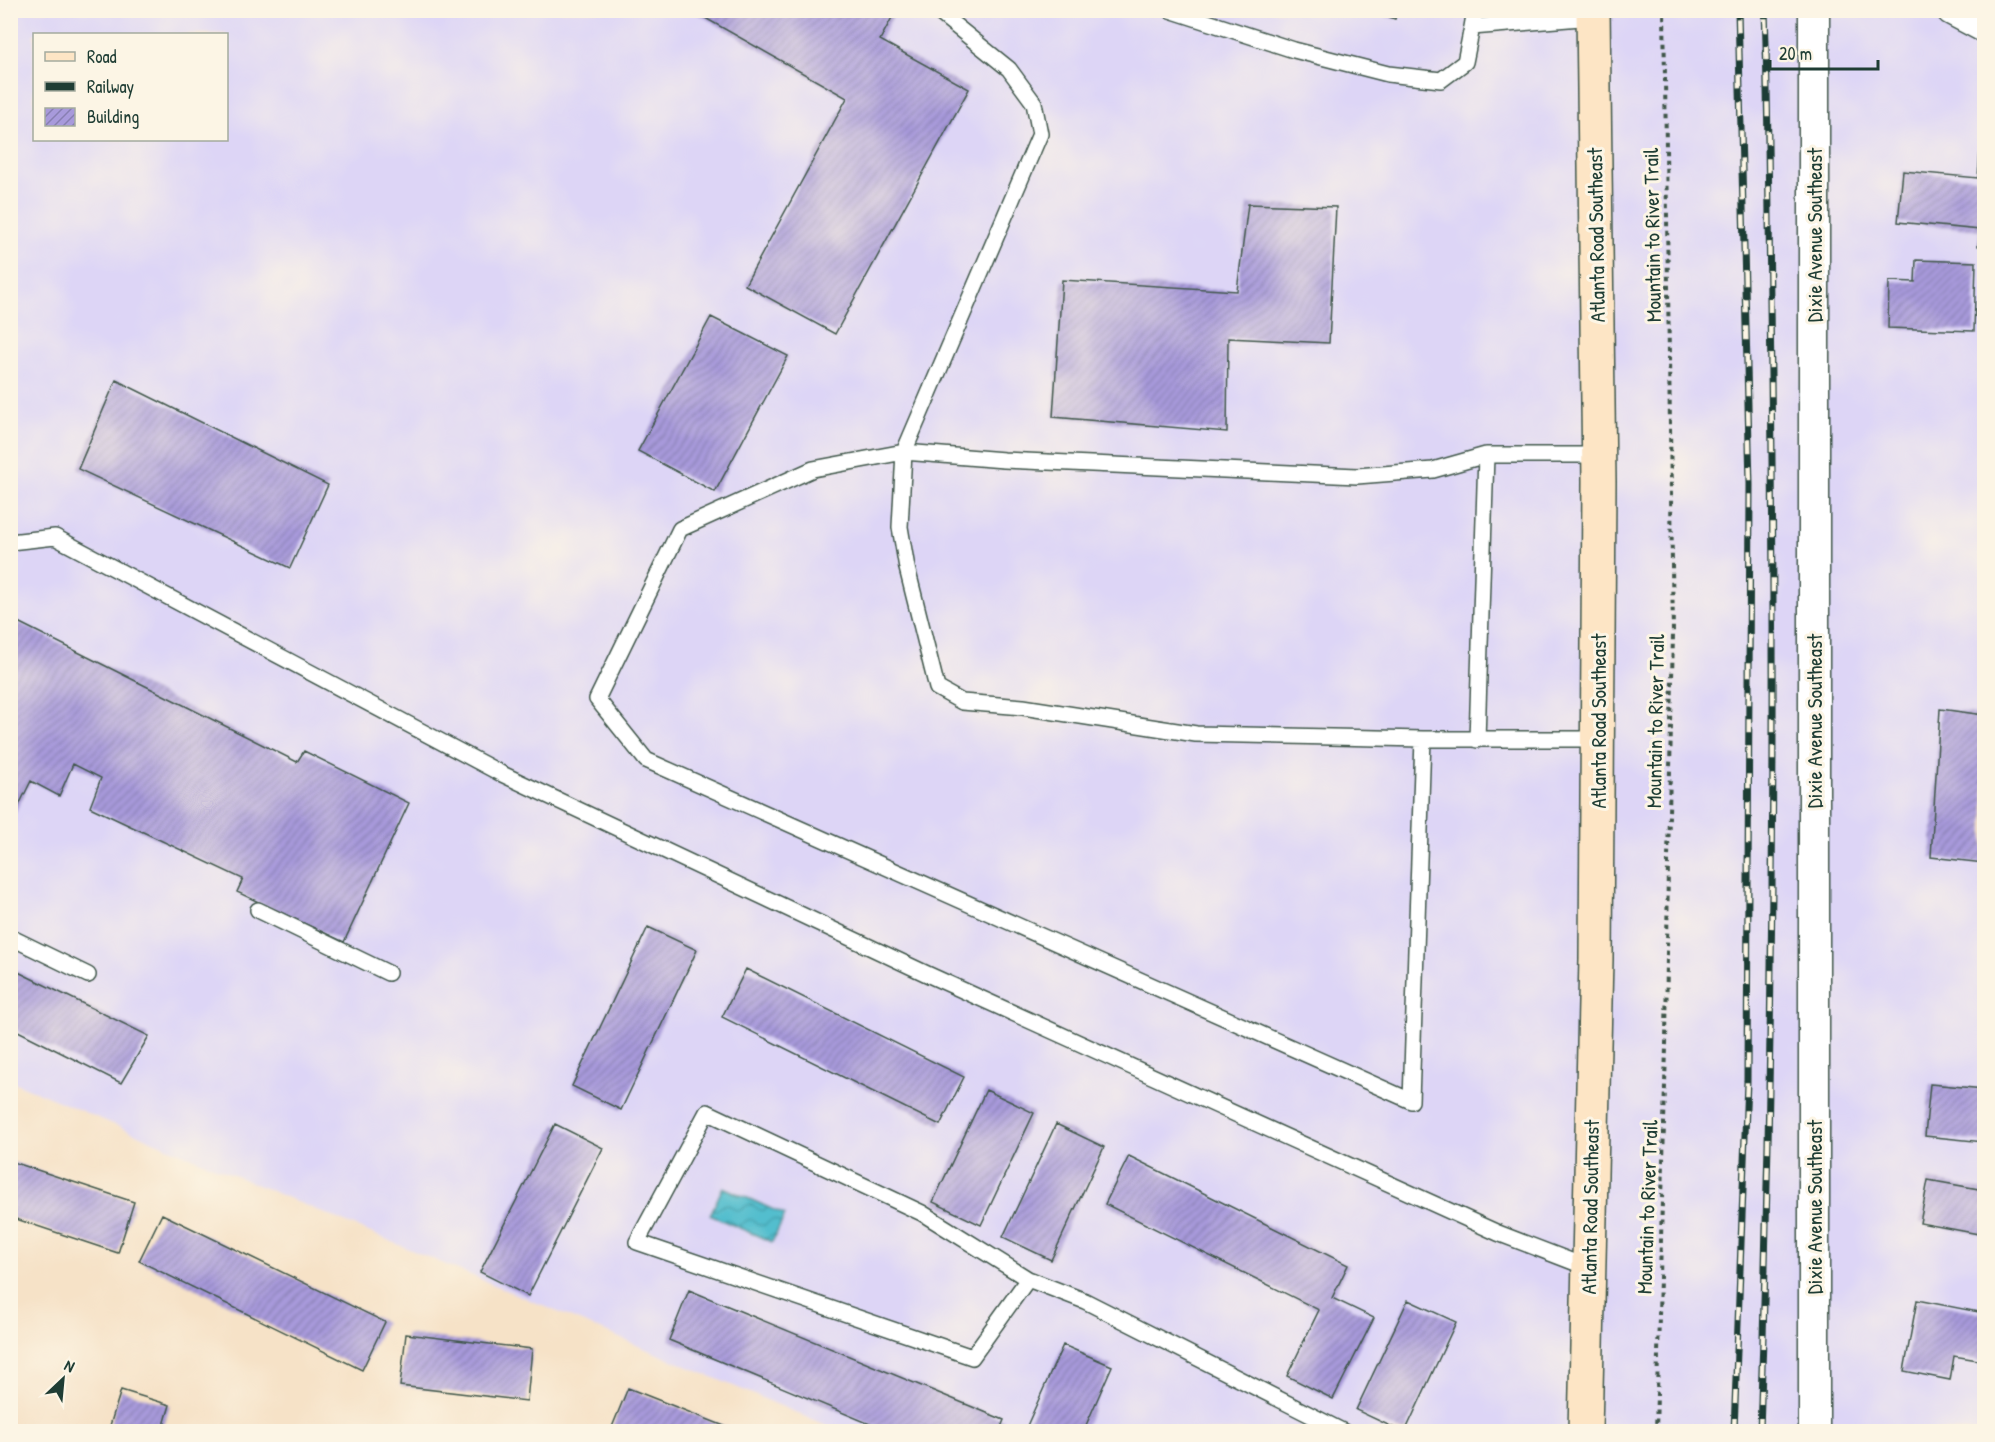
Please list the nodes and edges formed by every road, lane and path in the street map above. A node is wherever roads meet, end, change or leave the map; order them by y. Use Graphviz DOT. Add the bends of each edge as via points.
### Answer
graph roads {
  1 [pos="936,10"];
  2 [pos="1170,10"];
  3 [pos="1475,10"];
  4 [pos="1664,10"];
  5 [pos="1814,10"];
  6 [pos="1952,10"];
  7 [pos="1593,14"];
  8 [pos="1472,27"];
  9 [pos="1984,27"];
  10 [pos="904,452"];
  11 [pos="1599,455"];
  12 [pos="1486,456"];
  13 [pos="10,542"];
  14 [pos="1598,739"];
  15 [pos="1423,740"];
  16 [pos="1477,740"];
  17 [pos="258,910"];
  18 [pos="10,937"];
  19 [pos="388,973"];
  20 [pos="88,975"];
  21 [pos="1589,1268"];
  22 [pos="1028,1279"];
  23 [pos="1344,1431"];
  24 [pos="1585,1431"];
  25 [pos="1656,1431"];
  26 [pos="1814,1431"];
  1 -- 10 [label="lane" via="1009,69 1034,103 1040,134"];
  2 -- 8 [label="lane" via="1367,69 1441,80 1465,62"];
  3 -- 8 [label="lane"];
  4 -- 25 [label="path, Mountain to River Trail" via="1673,634"];
  5 -- 26 [label="street, Dixie Avenue Southeast"];
  6 -- 9 [label="street"];
  7 -- 8 [label="lane"];
  7 -- 11 [label="main road, Atlanta Road Southeast"];
  10 -- 12 [label="lane" via="1357,476 1433,470"];
  10 -- 15 [label="lane" via="900,527 907,568 937,688 962,702 1023,707 1196,734"];
  10 -- 15 [label="lane" via="813,470 680,529 597,699 646,760 1411,1101"];
  11 -- 12 [label="lane"];
  11 -- 14 [label="main road, Atlanta Road Southeast"];
  12 -- 16 [label="lane"];
  13 -- 21 [label="lane" via="55,537 510,778 938,979 1498,1233"];
  14 -- 16 [label="lane"];
  14 -- 21 [label="main road, Atlanta Road Southeast"];
  15 -- 16 [label="lane"];
  17 -- 19 [label="lane"];
  18 -- 20 [label="lane"];
  21 -- 24 [label="main road, Atlanta Road Southeast"];
  22 -- 22 [label="lane" via="922,1213 706,1112 637,1242 972,1357"];
  22 -- 23 [label="lane" via="1085,1302"];
}
